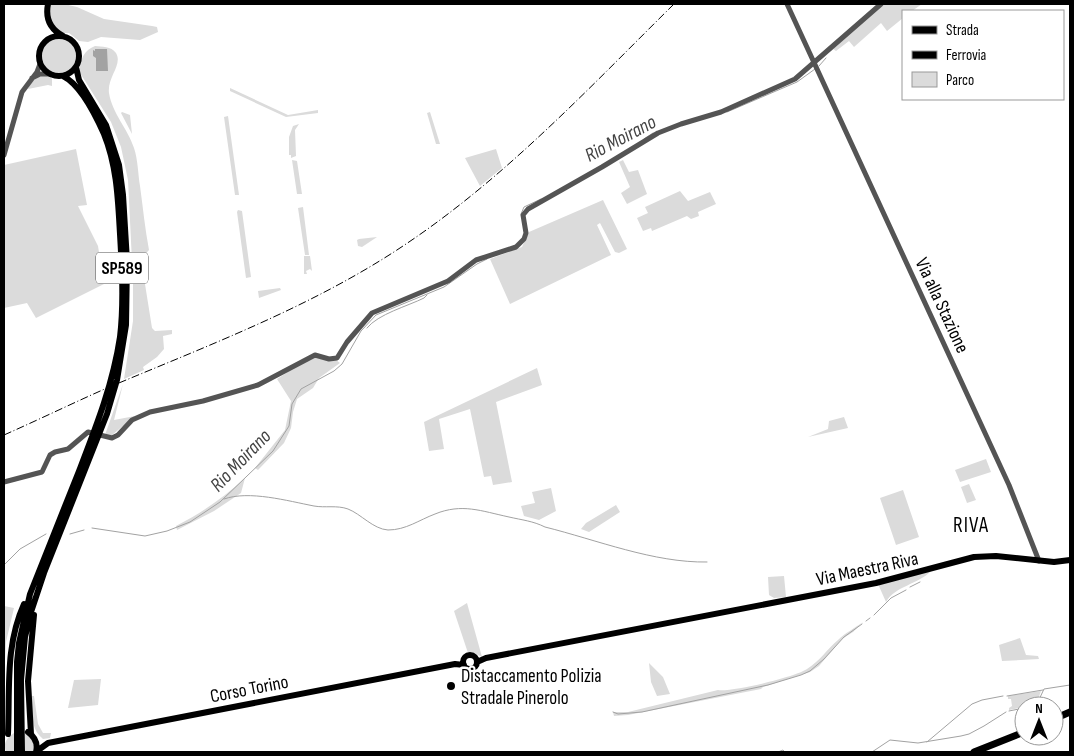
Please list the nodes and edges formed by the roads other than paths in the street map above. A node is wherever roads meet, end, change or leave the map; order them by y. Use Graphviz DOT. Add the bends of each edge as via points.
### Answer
graph roads {
  1 [pos="47,4"];
  2 [pos="787,4"];
  3 [pos="881,4"];
  4 [pos="64,37"];
  5 [pos="45,42"];
  6 [pos="815,63"];
  7 [pos="40,64"];
  8 [pos="76,67"];
  9 [pos="50,74"];
  10 [pos="64,76"];
  11 [pos="32,78"];
  12 [pos="4,155"];
  13 [pos="114,381"];
  14 [pos="4,482"];
  15 [pos="1070,560"];
  16 [pos="1039,561"];
  17 [pos="34,594"];
  18 [pos="477,660"];
  19 [pos="463,662"];
  20 [pos="8,735"];
  21 [pos="31,735"];
  22 [pos="1014,737"];
  23 [pos="1014,737"];
  24 [pos="48,743"];
  25 [pos="17,752"];
  26 [pos="22,752"];
  27 [pos="36,752"];
  28 [pos="974,752"];
  29 [pos="982,752"];
  1 -- 4 [label="main road, SP589" via="49,24"];
  1 -- 5 [label="main road, SP589"];
  2 -- 6 [label="street, Via alla Stazione"];
  3 -- 6 [label="street"];
  4 -- 5 [label="main road"];
  4 -- 8 [label="main road, SP589" via="78,49"];
  5 -- 7 [label="main road, SP589" via="39,52"];
  6 -- 14 [label="street" via="799,77 780,86 647,139 528,209 524,215 524,239 516,247 474,261 448,281 372,313 337,358 315,355 258,384 203,401 150,412 132,420 112,438 88,432 68,449 50,455 42,472"];
  6 -- 16 [label="street, Via alla Stazione" via="1006,478"];
  7 -- 9 [label="main road"];
  7 -- 11 [label="street"];
  8 -- 10 [label="main road"];
  8 -- 13 [label="main road, SP589" via="79,80 110,137 122,181 128,297 125,332"];
  9 -- 10 [label="main road"];
  9 -- 11 [label="street"];
  10 -- 13 [label="main road, SP589" via="74,83 96,116 117,183 122,300"];
  11 -- 12 [label="street" via="22,92"];
  13 -- 17 [label="main road, SP589"];
  15 -- 16 [label="main road, Via Maestra Riva"];
  16 -- 18 [label="main road, Via Maestra Riva" via="974,557 876,583"];
  17 -- 20 [label="main road" via="24,606 11,649"];
  17 -- 21 [label="main road" via="28,681"];
  17 -- 25 [label="main road, SP589" via="19,643"];
  17 -- 26 [label="main road, SP589" via="22,658"];
  18 -- 19 [label="main road" via="468,655"];
  18 -- 19 [label="main road" via="472,669"];
  19 -- 24 [label="main road, Corso Torino"];
  20 -- 21 [label="main road" via="20,730"];
  21 -- 24 [label="main road"];
  21 -- 27 [label="main road"];
  22 -- 28 [label="highway"];
  23 -- 29 [label="highway"];
  24 -- 27 [label="main road"];
}
